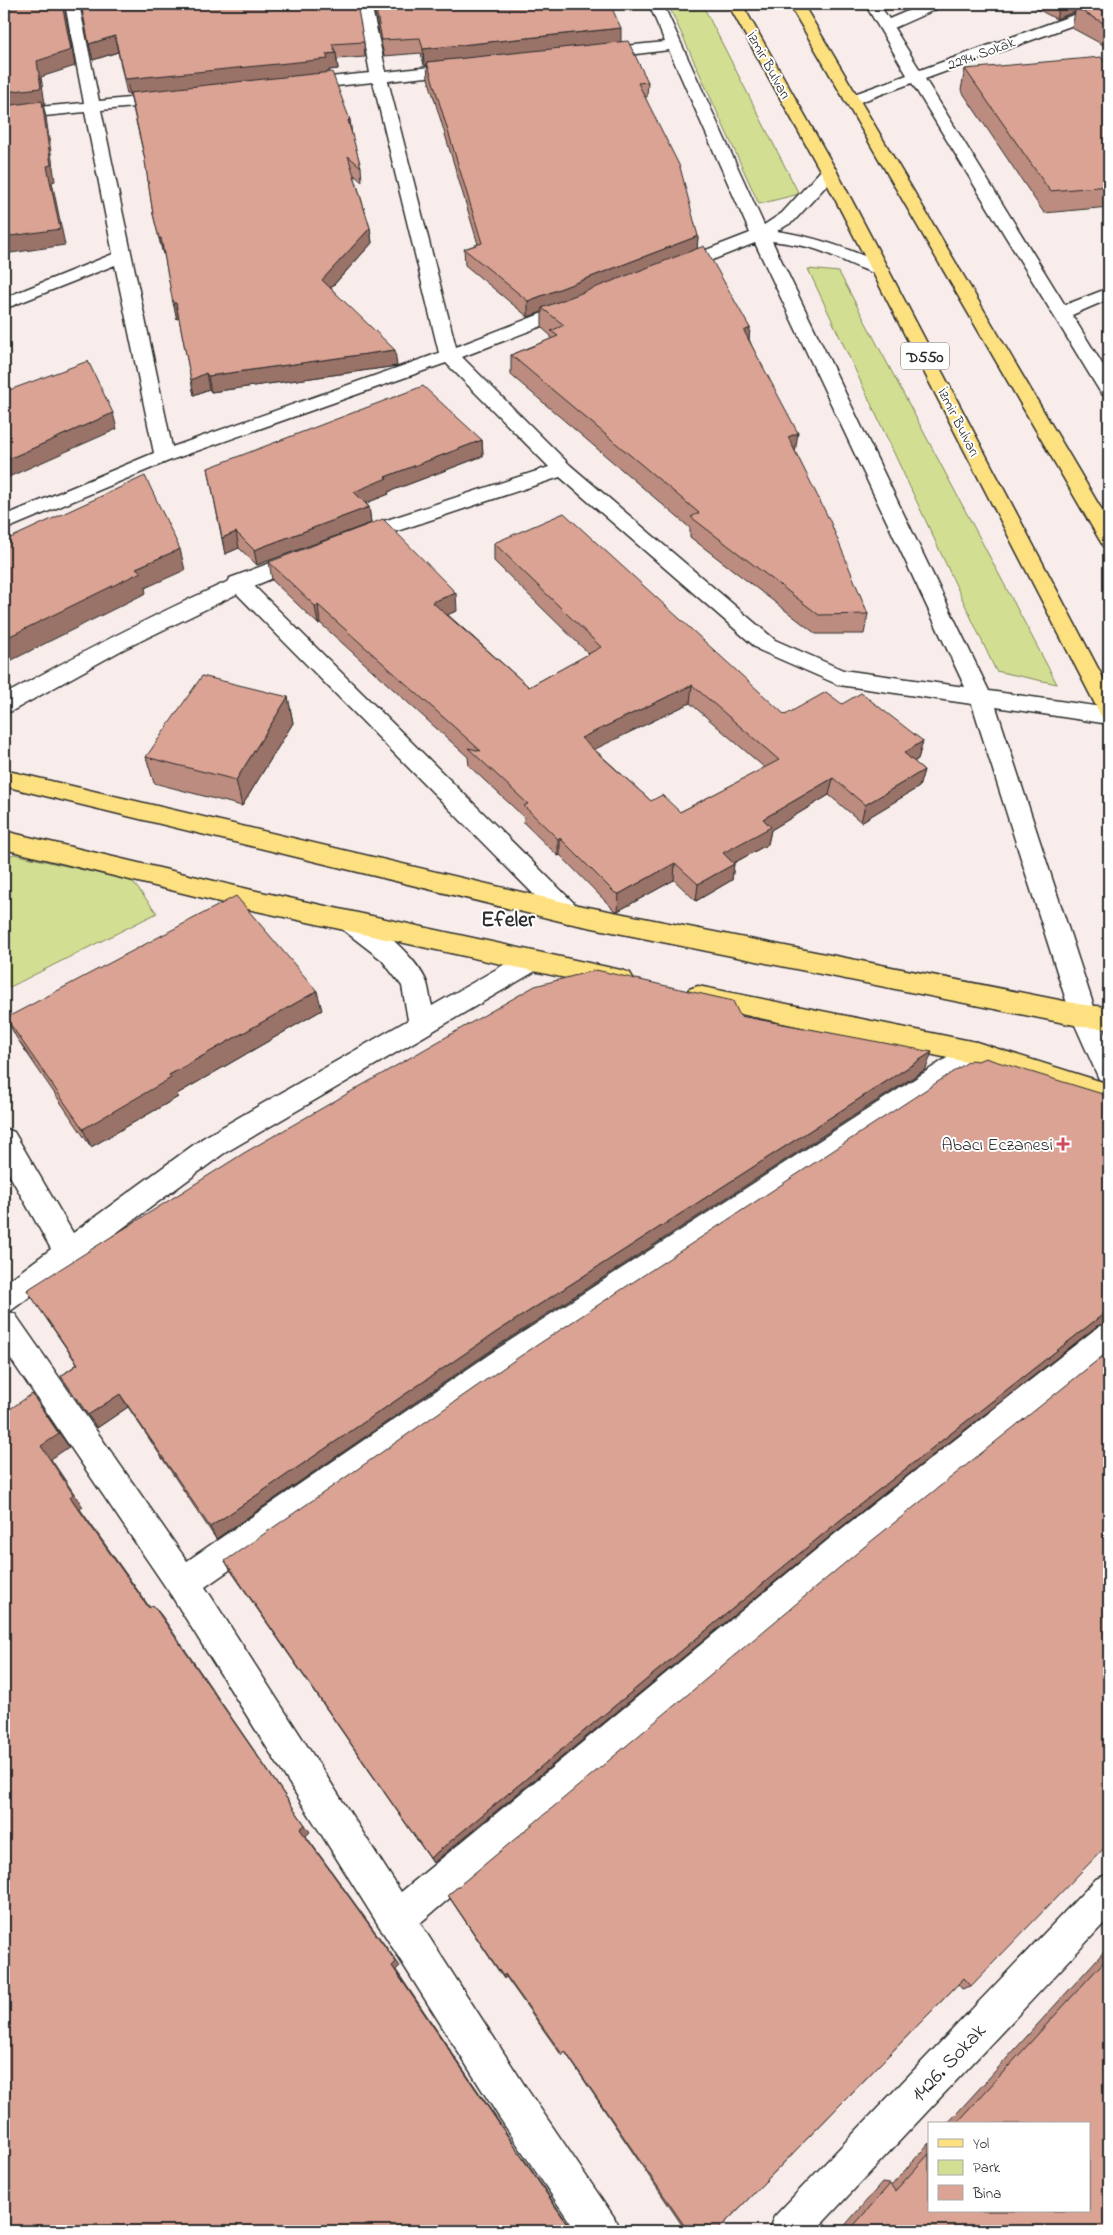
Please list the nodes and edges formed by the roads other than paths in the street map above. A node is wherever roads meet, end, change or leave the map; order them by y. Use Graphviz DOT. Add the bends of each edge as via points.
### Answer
graph roads {
  1 [pos="72,4"];
  2 [pos="364,4"];
  3 [pos="656,4"];
  4 [pos="735,4"];
  5 [pos="796,4"];
  6 [pos="872,4"];
  7 [pos="936,4"];
  8 [pos="1109,7"];
  9 [pos="885,26"];
  10 [pos="674,45"];
  11 [pos="576,56"];
  12 [pos="478,66"];
  13 [pos="916,76"];
  14 [pos="379,77"];
  15 [pos="280,87"];
  16 [pos="181,97"];
  17 [pos="852,100"];
  18 [pos="91,107"];
  19 [pos="4,115"];
  20 [pos="829,172"];
  21 [pos="760,235"];
  22 [pos="122,256"];
  23 [pos="880,270"];
  24 [pos="660,274"];
  25 [pos="1109,293"];
  26 [pos="596,299"];
  27 [pos="4,304"];
  28 [pos="1061,313"];
  29 [pos="449,355"];
  30 [pos="1109,390"];
  31 [pos="164,456"];
  32 [pos="563,469"];
  33 [pos="4,524"];
  34 [pos="1107,532"];
  35 [pos="238,583"];
  36 [pos="981,698"];
  37 [pos="4,705"];
  38 [pos="1109,710"];
  39 [pos="1109,716"];
  40 [pos="4,778"];
  41 [pos="4,840"];
  42 [pos="568,913"];
  43 [pos="351,922"];
  44 [pos="530,962"];
  45 [pos="646,986"];
  46 [pos="676,992"];
  47 [pos="1097,1017"];
  48 [pos="422,1025"];
  49 [pos="976,1053"];
  50 [pos="1109,1071"];
  51 [pos="1109,1095"];
  52 [pos="4,1140"];
  53 [pos="69,1253"];
  54 [pos="4,1301"];
  55 [pos="4,1324"];
  56 [pos="1109,1337"];
  57 [pos="184,1583"];
  58 [pos="1109,1892"];
  59 [pos="396,1920"];
  60 [pos="600,2231"];
  61 [pos="788,2231"];
  1 -- 18 [label="street"];
  2 -- 14 [label="street"];
  3 -- 10 [label="street"];
  4 -- 20 [label="main road, İzmir Bulvarı / D550"];
  5 -- 17 [label="main road"];
  6 -- 9 [label="street"];
  7 -- 9 [label="street"];
  8 -- 13 [label="street, 2294. Sokak"];
  9 -- 13 [label="street"];
  10 -- 11 [label="street"];
  10 -- 21 [label="street"];
  12 -- 14 [label="street"];
  13 -- 17 [label="street, 2294. Sokak"];
  13 -- 28 [label="street"];
  14 -- 15 [label="street"];
  14 -- 29 [label="street"];
  16 -- 18 [label="street"];
  17 -- 34 [label="main road"];
  18 -- 19 [label="street"];
  18 -- 22 [label="street"];
  20 -- 21 [label="street" via="788,217"];
  20 -- 23 [label="main road, İzmir Bulvarı / D550"];
  21 -- 23 [label="street" via="790,237 827,246"];
  21 -- 24 [label="street"];
  21 -- 36 [label="street"];
  22 -- 27 [label="street"];
  22 -- 31 [label="street"];
  23 -- 38 [label="main road, İzmir Bulvarı / D550"];
  25 -- 28 [label="street"];
  26 -- 29 [label="street"];
  28 -- 30 [label="street"];
  29 -- 31 [label="street"];
  29 -- 32 [label="street"];
  31 -- 33 [label="street"];
  32 -- 35 [label="street" via="328,547"];
  32 -- 36 [label="street" via="767,645 838,677"];
  35 -- 37 [label="street" via="130,636"];
  35 -- 42 [label="street"];
  36 -- 39 [label="street"];
  36 -- 47 [label="street"];
  40 -- 42 [label="main road"];
  41 -- 43 [label="main road"];
  42 -- 47 [label="main road"];
  43 -- 44 [label="main road"];
  43 -- 48 [label="street" via="392,953 414,983"];
  44 -- 45 [label="main road"];
  44 -- 48 [label="street"];
  46 -- 49 [label="main road"];
  47 -- 50 [label="street"];
  48 -- 53 [label="street" via="213,1146"];
  49 -- 51 [label="main road"];
  49 -- 57 [label="street" via="508,1359"];
  52 -- 53 [label="street"];
  53 -- 54 [label="street"];
  55 -- 57 [label="street"];
  56 -- 59 [label="street" via="846,1545"];
  57 -- 59 [label="street"];
  58 -- 61 [label="street, 1426. Sokak"];
  59 -- 60 [label="street" via="513,2103"];
}
